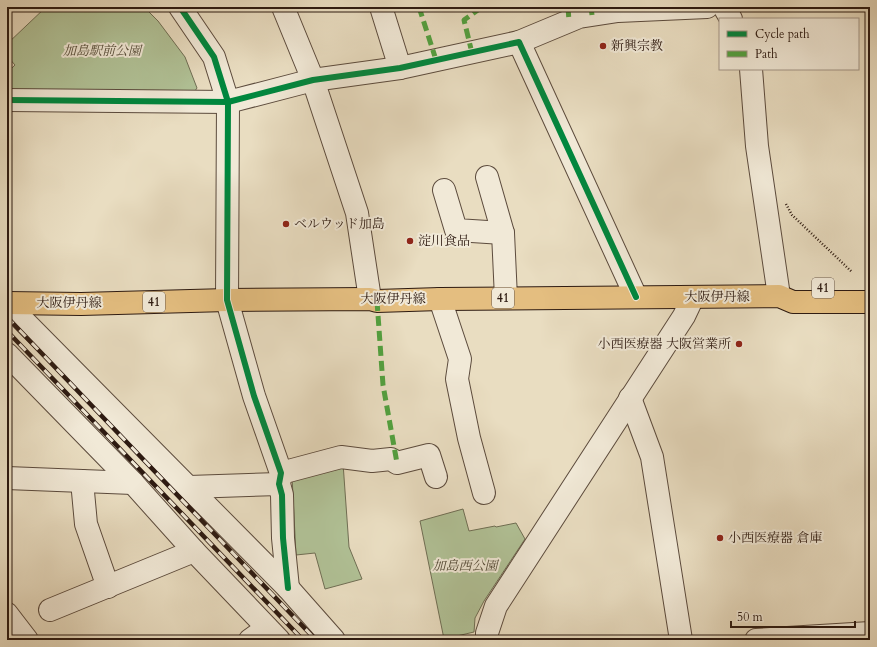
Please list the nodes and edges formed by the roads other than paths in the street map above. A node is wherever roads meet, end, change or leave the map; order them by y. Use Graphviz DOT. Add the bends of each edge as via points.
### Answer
graph roads {
  1 [pos="180,7"];
  2 [pos="283,7"];
  3 [pos="381,7"];
  4 [pos="707,7"];
  5 [pos="724,7"];
  6 [pos="730,18"];
  7 [pos="520,42"];
  8 [pos="400,68"];
  9 [pos="751,70"];
  10 [pos="313,80"];
  11 [pos="7,100"];
  12 [pos="228,102"];
  13 [pos="487,177"];
  14 [pos="444,190"];
  15 [pos="503,233"];
  16 [pos="870,287"];
  17 [pos="779,296"];
  18 [pos="636,297"];
  19 [pos="693,297"];
  20 [pos="506,298"];
  21 [pos="370,299"];
  22 [pos="440,299"];
  23 [pos="227,300"];
  24 [pos="870,302"];
  25 [pos="7,303"];
  26 [pos="7,354"];
  27 [pos="630,398"];
  28 [pos="436,477"];
  29 [pos="7,478"];
  30 [pos="280,478"];
  31 [pos="82,481"];
  32 [pos="133,483"];
  33 [pos="189,487"];
  34 [pos="484,493"];
  35 [pos="194,551"];
  36 [pos="108,587"];
  37 [pos="288,588"];
  38 [pos="50,610"];
  39 [pos="7,614"];
  40 [pos="870,633"];
  41 [pos="265,636"];
  42 [pos="28,640"];
  43 [pos="334,640"];
  44 [pos="487,640"];
  45 [pos="681,640"];
  46 [pos="756,640"];
  1 -- 12 [label="street" via="214,57"];
  2 -- 10 [label="street"];
  3 -- 8 [label="street"];
  4 -- 7 [label="street" via="618,11 579,17"];
  5 -- 6 [label="street"];
  7 -- 8 [label="street"];
  7 -- 18 [label="street"];
  8 -- 10 [label="street"];
  9 -- 17 [label="street" via="757,146"];
  10 -- 12 [label="street"];
  10 -- 21 [label="street" via="357,213"];
  11 -- 12 [label="street"];
  12 -- 23 [label="street"];
  13 -- 15 [label="street"];
  14 -- 15 [label="street" via="456,230"];
  15 -- 20 [label="street"];
  16 -- 17 [label="main road, 大阪伊丹線 / 41" via="793,289"];
  17 -- 19 [label="main road, 大阪伊丹線 / 41"];
  17 -- 24 [label="main road, 大阪伊丹線 / 41" via="793,302"];
  18 -- 19 [label="main road, 大阪伊丹線 / 41"];
  18 -- 20 [label="main road, 大阪伊丹線 / 41"];
  19 -- 27 [label="street" via="684,316"];
  20 -- 22 [label="main road, 大阪伊丹線 / 41"];
  21 -- 22 [label="main road, 大阪伊丹線 / 41"];
  21 -- 23 [label="main road, 大阪伊丹線 / 41"];
  22 -- 34 [label="street" via="460,360 457,379"];
  23 -- 25 [label="main road, 大阪伊丹線 / 41" via="81,304"];
  23 -- 30 [label="street"];
  25 -- 33 [label="street"];
  26 -- 32 [label="street"];
  27 -- 44 [label="street" via="496,606"];
  27 -- 45 [label="street" via="652,457"];
  28 -- 30 [label="street" via="429,455 398,462 391,459 372,461 341,457"];
  29 -- 31 [label="street"];
  30 -- 33 [label="street"];
  30 -- 37 [label="street"];
  31 -- 32 [label="street"];
  31 -- 36 [label="street" via="86,524"];
  32 -- 35 [label="street"];
  33 -- 37 [label="street"];
  35 -- 36 [label="street"];
  35 -- 41 [label="street"];
  36 -- 38 [label="street"];
  37 -- 43 [label="street"];
  39 -- 42 [label="street"];
  40 -- 46 [label="street"];
}
